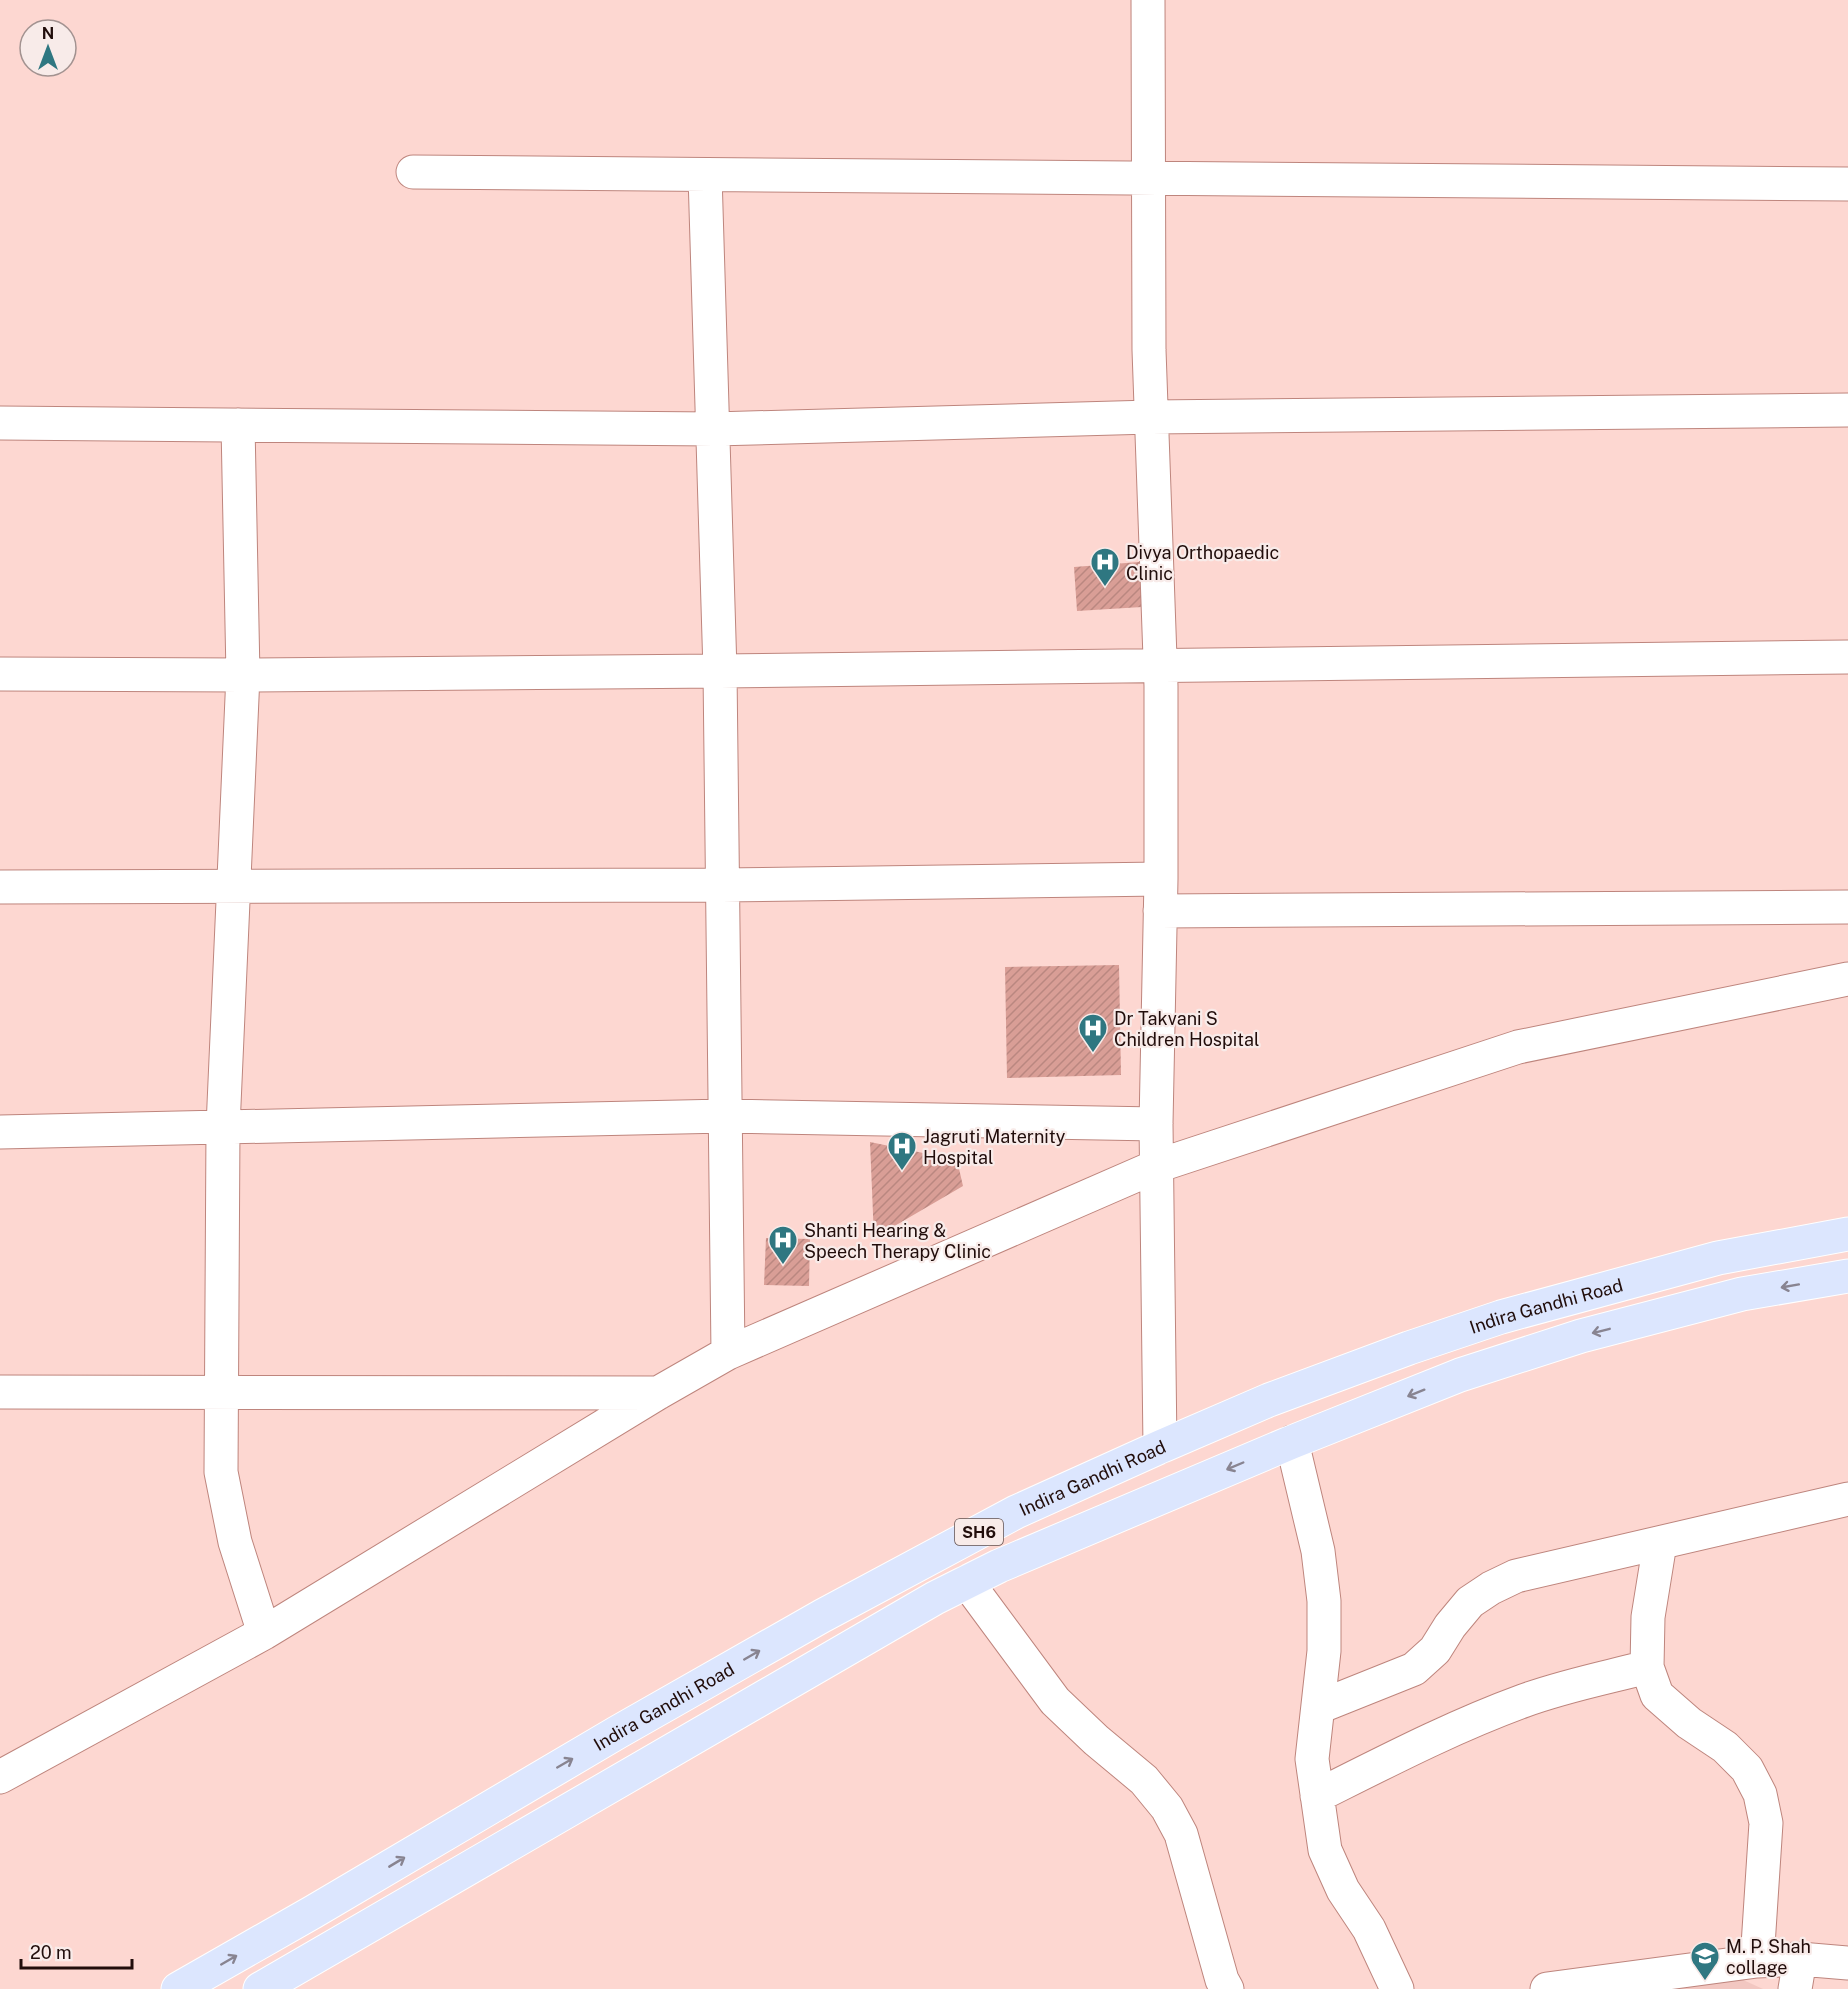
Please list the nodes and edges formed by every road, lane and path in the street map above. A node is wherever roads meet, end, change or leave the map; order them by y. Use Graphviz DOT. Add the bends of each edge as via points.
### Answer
graph roads {
  1 [pos="1148,0"];
  2 [pos="413,172"];
  3 [pos="705,175"];
  4 [pos="1149,179"];
  5 [pos="1848,183"];
  6 [pos="1848,410"];
  7 [pos="1152,417"];
  8 [pos="0,423"];
  9 [pos="238,425"];
  10 [pos="714,429"];
  11 [pos="1848,657"];
  12 [pos="1160,665"];
  13 [pos="720,671"];
  14 [pos="0,674"];
  15 [pos="243,675"];
  16 [pos="1161,879"];
  17 [pos="722,885"];
  18 [pos="235,886"];
  19 [pos="0,887"];
  20 [pos="1848,907"];
  21 [pos="1160,911"];
  22 [pos="1848,979"];
  23 [pos="726,1116"];
  24 [pos="1156,1124"];
  25 [pos="223,1127"];
  26 [pos="0,1132"];
  27 [pos="1157,1166"];
  28 [pos="1848,1234"];
  29 [pos="1848,1276"];
  30 [pos="728,1353"];
  31 [pos="223,1391"];
  32 [pos="0,1392"];
  33 [pos="658,1393"];
  34 [pos="1292,1442"];
  35 [pos="1160,1447"];
  36 [pos="1848,1499"];
  37 [pos="1660,1543"];
  38 [pos="967,1582"];
  39 [pos="264,1632"];
  40 [pos="1647,1668"];
  41 [pos="1319,1707"];
  42 [pos="0,1777"];
  43 [pos="1317,1796"];
  44 [pos="1757,1961"];
  45 [pos="1848,1963"];
  46 [pos="1797,1974"];
  47 [pos="178,1989"];
  48 [pos="260,1989"];
  49 [pos="1227,1989"];
  50 [pos="1397,1989"];
  51 [pos="1548,1989"];
  1 -- 4 [label="street"];
  2 -- 3 [label="street"];
  3 -- 4 [label="street"];
  3 -- 10 [label="street"];
  4 -- 5 [label="street"];
  4 -- 7 [label="street"];
  6 -- 7 [label="street"];
  7 -- 10 [label="street"];
  7 -- 12 [label="street"];
  8 -- 9 [label="street"];
  9 -- 10 [label="street"];
  9 -- 15 [label="street"];
  10 -- 13 [label="street"];
  11 -- 12 [label="street"];
  12 -- 13 [label="street"];
  12 -- 16 [label="street"];
  13 -- 15 [label="street"];
  13 -- 17 [label="street"];
  14 -- 15 [label="street"];
  15 -- 18 [label="street"];
  16 -- 17 [label="street"];
  16 -- 21 [label="street"];
  17 -- 18 [label="street"];
  17 -- 23 [label="street"];
  18 -- 19 [label="street"];
  18 -- 25 [label="street"];
  20 -- 21 [label="street"];
  21 -- 24 [label="street"];
  22 -- 27 [label="street" via="1518,1047"];
  23 -- 24 [label="street"];
  23 -- 25 [label="street"];
  23 -- 30 [label="street"];
  24 -- 27 [label="street"];
  25 -- 26 [label="street"];
  25 -- 31 [label="street"];
  27 -- 30 [label="street"];
  27 -- 35 [label="street"];
  28 -- 35 [label="main road, Indira Gandhi Road / SH6" via="1718,1258 1501,1317 1269,1400"];
  29 -- 34 [label="main road, SH6, one-way" via="1742,1294 1581,1336 1460,1375"];
  30 -- 33 [label="street"];
  31 -- 32 [label="street"];
  31 -- 33 [label="street"];
  31 -- 39 [label="street" via="221,1472 235,1542"];
  33 -- 39 [label="street"];
  34 -- 38 [label="main road, SH6, one-way"];
  34 -- 41 [label="street" via="1318,1551 1324,1601"];
  47 -- 35 [label="main road, Indira Gandhi Road / SH6, one-way" via="822,1616 1016,1512"];
  36 -- 37 [label="street"];
  37 -- 40 [label="street" via="1648,1617"];
  37 -- 41 [label="street" via="1516,1576 1491,1588 1470,1602 1435,1650 1414,1669"];
  38 -- 48 [label="main road, SH6"];
  38 -- 49 [label="street" via="1055,1701 1144,1780 1167,1808 1181,1834"];
  39 -- 42 [label="street"];
  40 -- 43 [label="street" via="1524,1701 1468,1723"];
  40 -- 44 [label="street" via="1657,1695 1725,1747 1747,1769 1761,1794 1766,1823"];
  41 -- 43 [label="street" via="1312,1759"];
  43 -- 50 [label="street" via="1325,1850"];
  44 -- 46 [label="street"];
  44 -- 51 [label="street"];
  45 -- 46 [label="street"];
}
